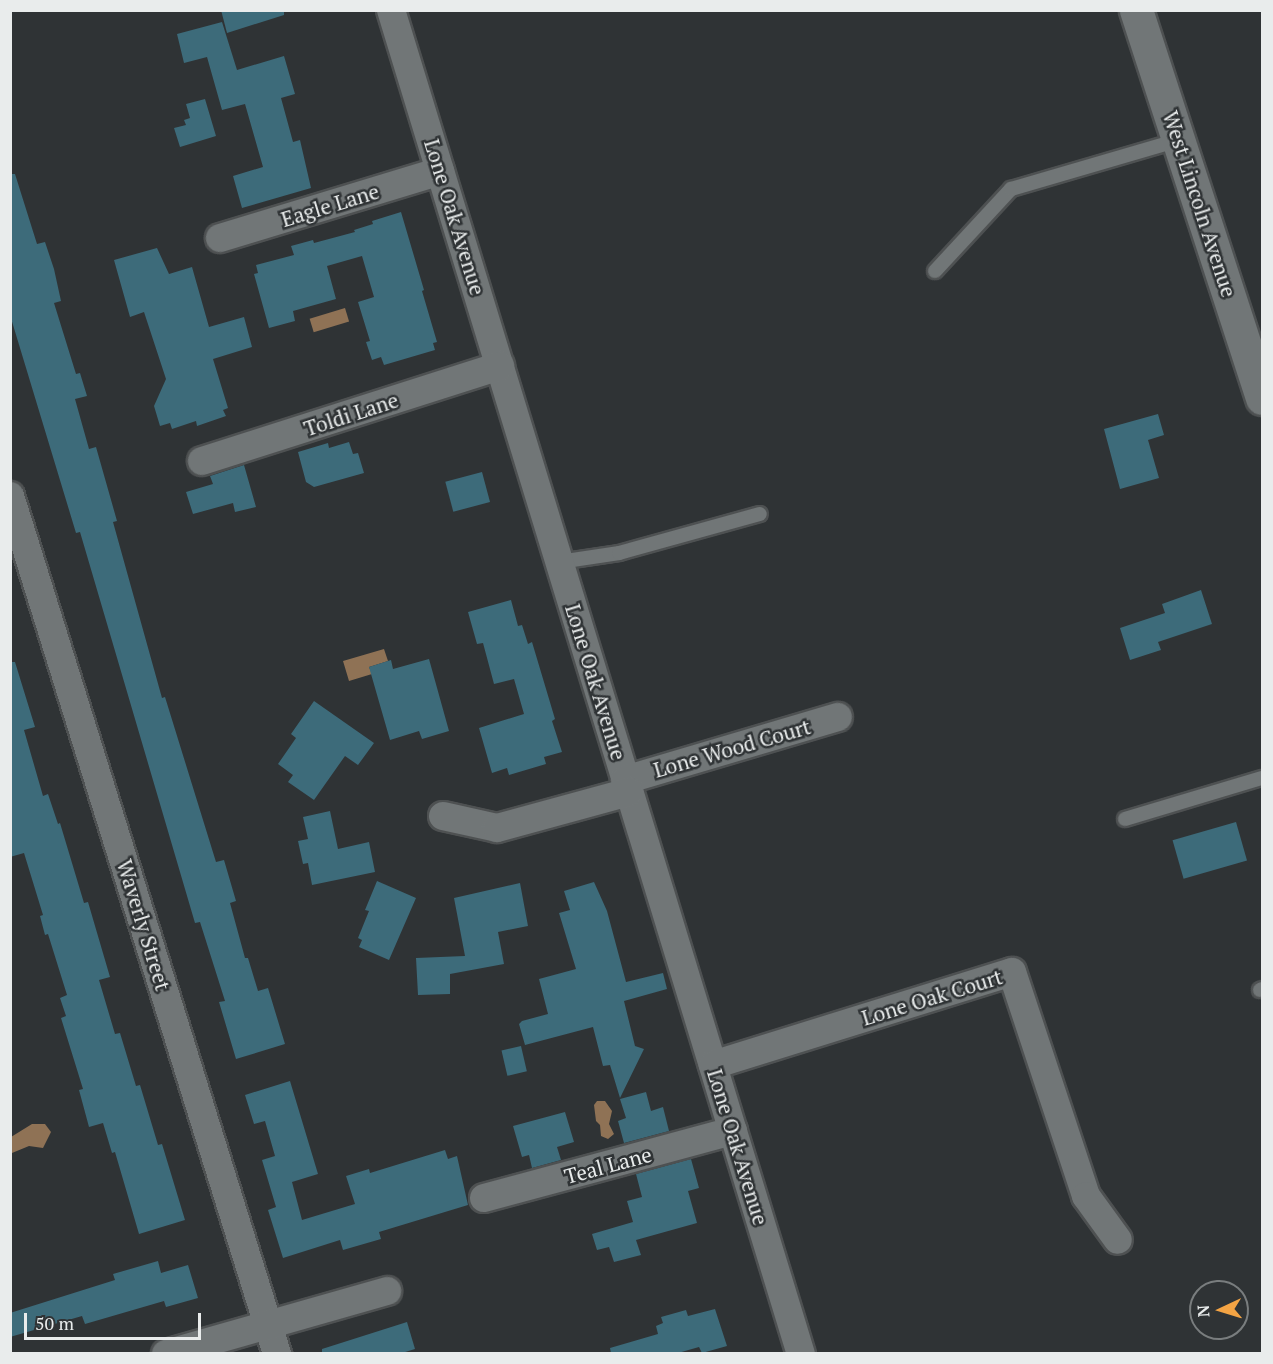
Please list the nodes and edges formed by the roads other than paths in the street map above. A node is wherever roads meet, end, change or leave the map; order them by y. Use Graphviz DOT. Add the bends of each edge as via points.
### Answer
graph roads {
  1 [pos="391,10"];
  2 [pos="1136,10"];
  3 [pos="1179,140"];
  4 [pos="440,171"];
  5 [pos="220,238"];
  6 [pos="935,271"];
  7 [pos="1257,362"];
  8 [pos="500,366"];
  9 [pos="1263,398"];
  10 [pos="202,461"];
  11 [pos="10,496"];
  12 [pos="760,513"];
  13 [pos="560,561"];
  14 [pos="838,717"];
  15 [pos="1263,778"];
  16 [pos="627,786"];
  17 [pos="443,816"];
  18 [pos="1125,819"];
  19 [pos="713,1065"];
  20 [pos="733,1131"];
  21 [pos="484,1198"];
  22 [pos="1118,1240"];
  23 [pos="387,1291"];
  24 [pos="268,1323"];
  25 [pos="166,1353"];
  26 [pos="277,1353"];
  27 [pos="801,1353"];
  1 -- 4 [label="street, Lone Oak Avenue"];
  2 -- 3 [label="street, West Lincoln Avenue"];
  3 -- 6 [label="lane" via="1011,189"];
  3 -- 7 [label="street, West Lincoln Avenue"];
  4 -- 5 [label="street, Eagle Lane"];
  4 -- 8 [label="street, Lone Oak Avenue"];
  7 -- 9 [label="street, West Lincoln Avenue"];
  8 -- 10 [label="street, Toldi Lane"];
  8 -- 13 [label="street, Lone Oak Avenue"];
  11 -- 24 [label="street, Waverly Street"];
  12 -- 13 [label="lane" via="619,553"];
  13 -- 16 [label="street, Lone Oak Avenue"];
  14 -- 16 [label="street, Lone Wood Court"];
  15 -- 18 [label="lane"];
  16 -- 17 [label="street, Lone Wood Court" via="497,828"];
  16 -- 19 [label="street, Lone Oak Avenue"];
  19 -- 20 [label="street, Lone Oak Avenue"];
  19 -- 22 [label="street, Lone Oak Court" via="1012,972 1086,1196"];
  20 -- 21 [label="street, Teal Lane"];
  20 -- 27 [label="street, Lone Oak Avenue"];
  23 -- 24 [label="street"];
  24 -- 25 [label="street"];
  24 -- 26 [label="street, Waverly Street"];
}
